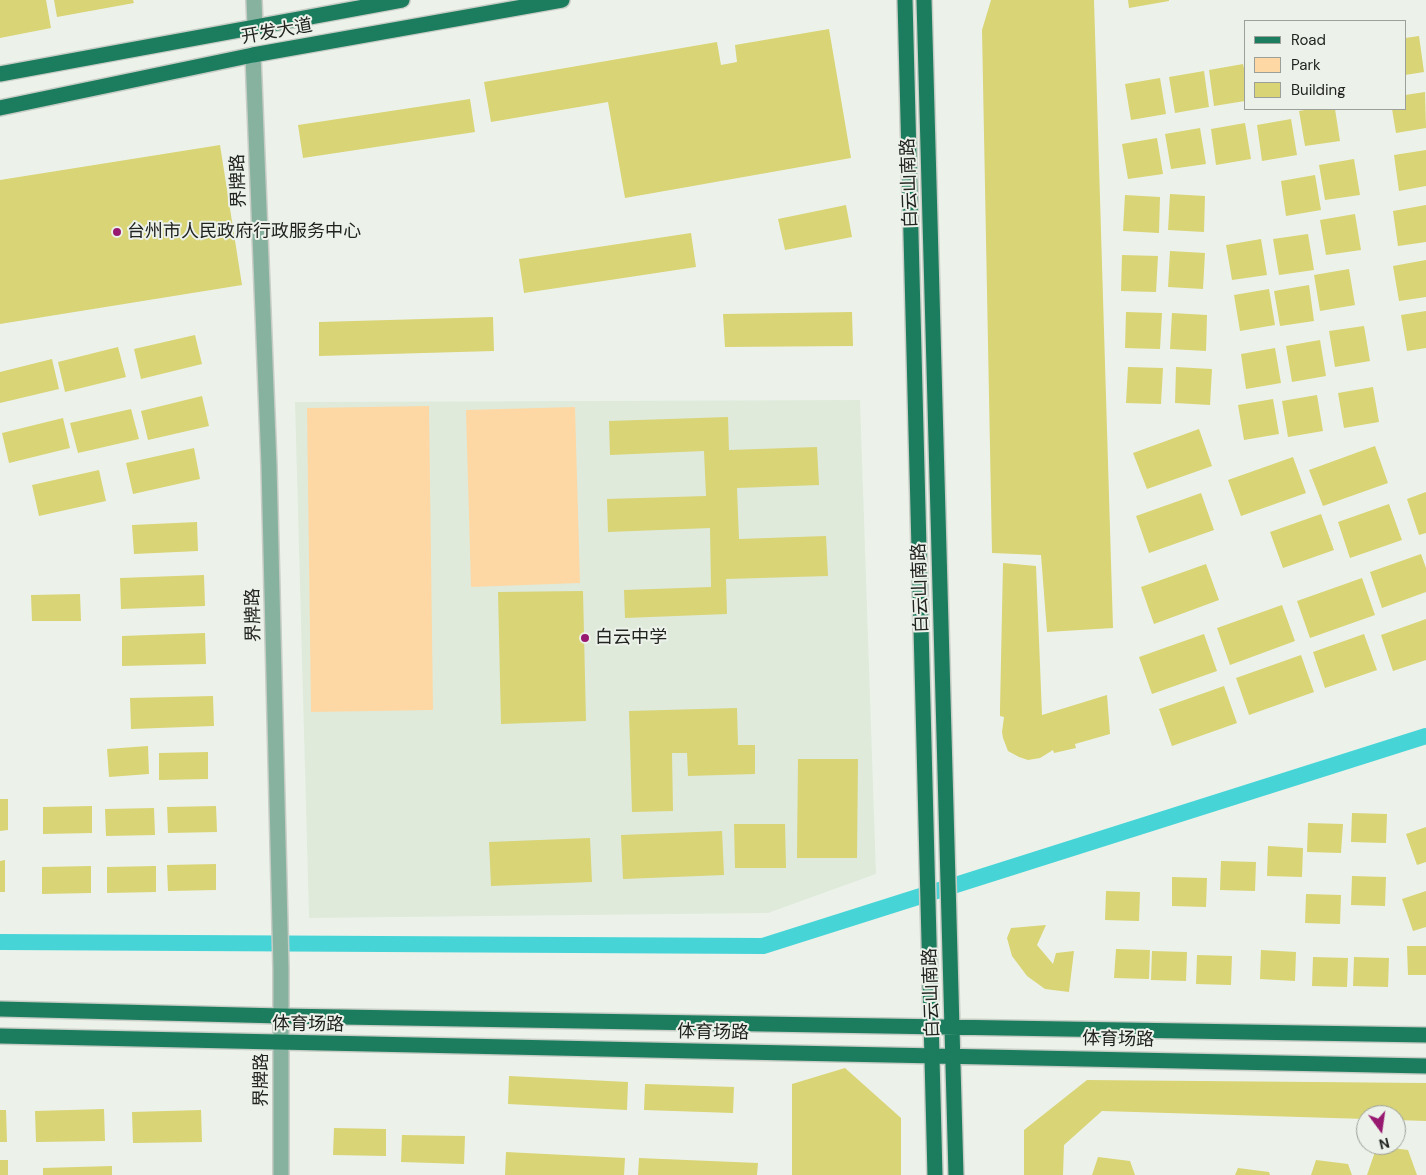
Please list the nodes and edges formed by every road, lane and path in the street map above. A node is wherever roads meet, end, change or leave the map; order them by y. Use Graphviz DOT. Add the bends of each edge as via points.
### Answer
graph roads {
  1 [pos="254,0"];
  2 [pos="402,0"];
  3 [pos="562,0"];
  4 [pos="905,0"];
  5 [pos="924,0"];
  6 [pos="255,26"];
  7 [pos="253,55"];
  8 [pos="0,74"];
  9 [pos="0,108"];
  10 [pos="0,1009"];
  11 [pos="281,1016"];
  12 [pos="931,1027"];
  13 [pos="951,1027"];
  14 [pos="1426,1035"];
  15 [pos="0,1036"];
  16 [pos="281,1043"];
  17 [pos="952,1055"];
  18 [pos="932,1056"];
  19 [pos="1426,1066"];
  20 [pos="281,1175"];
  21 [pos="935,1175"];
  22 [pos="956,1175"];
  1 -- 6 [label="street"];
  2 -- 6 [label="main road, 开发大道"];
  3 -- 7 [label="main road, 开发大道"];
  4 -- 12 [label="main road, 白云山南路"];
  5 -- 13 [label="main road, 白云山南路"];
  6 -- 8 [label="main road, 开发大道"];
  7 -- 9 [label="main road, 开发大道"];
  7 -- 11 [label="street, 界牌路" via="269,466"];
  10 -- 11 [label="main road, 体育场路"];
  11 -- 12 [label="main road, 体育场路"];
  11 -- 16 [label="street, 界牌路"];
  12 -- 13 [label="main road, 体育场路"];
  12 -- 18 [label="main road, 白云山南路"];
  13 -- 14 [label="main road, 体育场路"];
  13 -- 17 [label="main road, 白云山南路"];
  15 -- 16 [label="main road, 体育场路"];
  16 -- 18 [label="main road, 体育场路"];
  16 -- 20 [label="street, 界牌路"];
  17 -- 18 [label="main road, 体育场路"];
  17 -- 19 [label="main road, 体育场路"];
  17 -- 22 [label="main road, 白云山南路"];
  18 -- 21 [label="main road, 白云山南路"];
}
